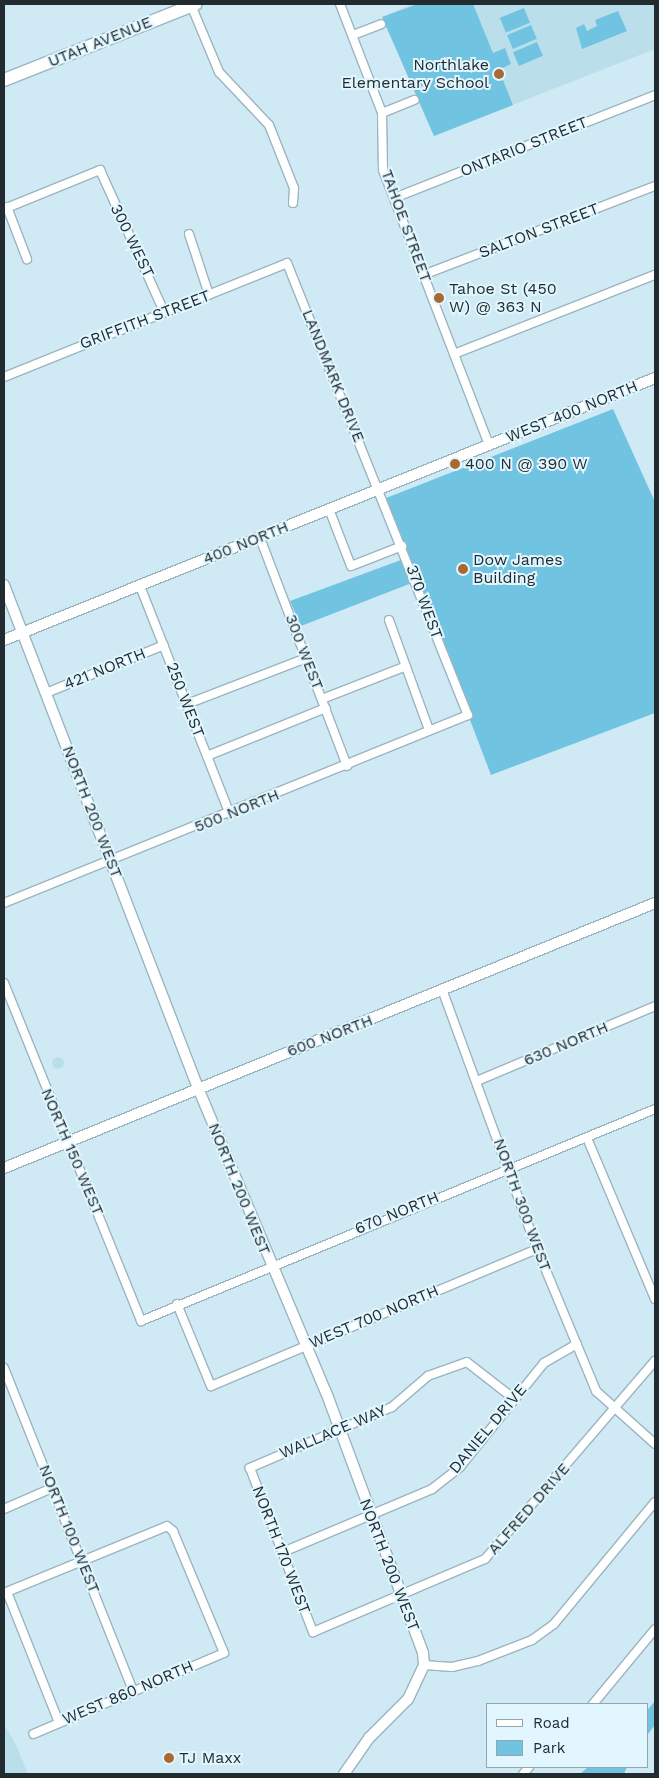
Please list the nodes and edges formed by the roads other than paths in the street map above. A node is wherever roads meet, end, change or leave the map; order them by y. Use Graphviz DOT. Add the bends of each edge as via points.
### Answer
graph roads {
  1 [pos="340,4"];
  2 [pos="194,5"];
  3 [pos="381,24"];
  4 [pos="353,36"];
  5 [pos="4,80"];
  6 [pos="655,95"];
  7 [pos="414,100"];
  8 [pos="382,113"];
  9 [pos="655,186"];
  10 [pos="394,198"];
  11 [pos="293,203"];
  12 [pos="6,208"];
  13 [pos="189,234"];
  14 [pos="27,259"];
  15 [pos="287,263"];
  16 [pos="423,275"];
  17 [pos="655,275"];
  18 [pos="209,295"];
  19 [pos="164,312"];
  20 [pos="454,354"];
  21 [pos="4,377"];
  22 [pos="655,378"];
  23 [pos="489,445"];
  24 [pos="380,488"];
  25 [pos="329,509"];
  26 [pos="260,538"];
  27 [pos="402,546"];
  28 [pos="4,585"];
  29 [pos="140,586"];
  30 [pos="389,620"];
  31 [pos="22,633"];
  32 [pos="4,640"];
  33 [pos="164,645"];
  34 [pos="306,658"];
  35 [pos="406,666"];
  36 [pos="46,693"];
  37 [pos="322,699"];
  38 [pos="187,704"];
  39 [pos="326,708"];
  40 [pos="468,715"];
  41 [pos="430,730"];
  42 [pos="208,756"];
  43 [pos="347,766"];
  44 [pos="230,814"];
  45 [pos="110,859"];
  46 [pos="4,903"];
  47 [pos="655,903"];
  48 [pos="4,983"];
  49 [pos="443,992"];
  50 [pos="655,1006"];
  51 [pos="477,1081"];
  52 [pos="198,1088"];
  53 [pos="655,1109"];
  54 [pos="586,1138"];
  55 [pos="67,1142"];
  56 [pos="508,1166"];
  57 [pos="4,1168"];
  58 [pos="537,1249"];
  59 [pos="270,1265"];
  60 [pos="655,1299"];
  61 [pos="177,1304"];
  62 [pos="141,1321"];
  63 [pos="577,1344"];
  64 [pos="304,1346"];
  65 [pos="655,1361"];
  66 [pos="4,1368"];
  67 [pos="513,1398"];
  68 [pos="614,1411"];
  69 [pos="339,1430"];
  70 [pos="655,1444"];
  71 [pos="250,1468"];
  72 [pos="52,1488"];
  73 [pos="655,1502"];
  74 [pos="4,1509"];
  75 [pos="370,1514"];
  76 [pos="283,1552"];
  77 [pos="83,1560"];
  78 [pos="5,1592"];
  79 [pos="401,1596"];
  80 [pos="655,1629"];
  81 [pos="313,1632"];
  82 [pos="424,1665"];
  83 [pos="134,1691"];
  84 [pos="593,1703"];
  85 [pos="59,1723"];
  86 [pos="33,1734"];
  87 [pos="344,1774"];
  1 -- 4 [label="street, TAHOE STREET"];
  2 -- 5 [label="main road, UTAH AVENUE"];
  2 -- 11 [label="street" via="219,72 269,125 294,188"];
  3 -- 4 [label="street"];
  4 -- 8 [label="street, TAHOE STREET"];
  6 -- 10 [label="street, ONTARIO STREET"];
  7 -- 8 [label="street"];
  8 -- 10 [label="street, TAHOE STREET" via="383,170"];
  9 -- 16 [label="street, SALTON STREET"];
  10 -- 16 [label="street, TAHOE STREET"];
  12 -- 14 [label="street"];
  12 -- 19 [label="street, 300 WEST" via="100,170"];
  13 -- 18 [label="street"];
  15 -- 18 [label="street, GRIFFITH STREET"];
  15 -- 24 [label="street, LANDMARK DRIVE"];
  16 -- 20 [label="street, TAHOE STREET"];
  17 -- 20 [label="street"];
  18 -- 19 [label="street, GRIFFITH STREET"];
  19 -- 21 [label="street, GRIFFITH STREET"];
  20 -- 23 [label="street, TAHOE STREET"];
  22 -- 23 [label="street, WEST 400 NORTH"];
  23 -- 24 [label="street, 400 NORTH"];
  24 -- 25 [label="street, 400 NORTH"];
  24 -- 27 [label="street, 370 WEST"];
  25 -- 26 [label="street, 400 NORTH"];
  25 -- 27 [label="street" via="352,566"];
  26 -- 29 [label="street, 400 NORTH"];
  26 -- 34 [label="street, 300 WEST"];
  27 -- 40 [label="street, 370 WEST"];
  28 -- 31 [label="street, NORTH 200 WEST"];
  29 -- 31 [label="street, 400 NORTH"];
  29 -- 33 [label="street, 250 WEST"];
  30 -- 35 [label="street"];
  31 -- 32 [label="street, 400 NORTH"];
  31 -- 36 [label="street, NORTH 200 WEST"];
  33 -- 36 [label="street, 421 NORTH"];
  33 -- 38 [label="street, 250 WEST"];
  34 -- 37 [label="street, 300 WEST"];
  34 -- 38 [label="street"];
  35 -- 37 [label="street"];
  35 -- 41 [label="street"];
  36 -- 45 [label="street, NORTH 200 WEST"];
  37 -- 39 [label="street, 300 WEST"];
  38 -- 42 [label="street, 250 WEST"];
  39 -- 42 [label="street"];
  39 -- 43 [label="street, 300 WEST"];
  40 -- 41 [label="street, 500 NORTH"];
  41 -- 43 [label="street, 500 NORTH"];
  42 -- 44 [label="street, 250 WEST"];
  43 -- 44 [label="street, 500 NORTH"];
  44 -- 45 [label="street, 500 NORTH"];
  45 -- 46 [label="street, 500 NORTH"];
  45 -- 52 [label="street, NORTH 200 WEST"];
  47 -- 49 [label="street, 600 NORTH"];
  48 -- 55 [label="street, NORTH 150 WEST"];
  49 -- 51 [label="street, NORTH 300 WEST"];
  49 -- 52 [label="street, 600 NORTH"];
  50 -- 51 [label="street, 630 NORTH"];
  51 -- 56 [label="street, NORTH 300 WEST"];
  52 -- 55 [label="street, 600 NORTH"];
  52 -- 59 [label="street, NORTH 200 WEST"];
  53 -- 54 [label="street, 670 NORTH"];
  54 -- 56 [label="street, 670 NORTH"];
  54 -- 60 [label="street"];
  55 -- 57 [label="street, 600 NORTH"];
  55 -- 62 [label="street, NORTH 150 WEST"];
  56 -- 58 [label="street, NORTH 300 WEST"];
  56 -- 59 [label="street, 670 NORTH"];
  58 -- 63 [label="street, NORTH 300 WEST"];
  58 -- 64 [label="street, WEST 700 NORTH"];
  59 -- 61 [label="street, 670 NORTH"];
  59 -- 64 [label="street, NORTH 200 WEST"];
  61 -- 62 [label="street, 670 NORTH"];
  61 -- 64 [label="street, WEST 700 NORTH" via="211,1386"];
  63 -- 67 [label="street, DANIEL DRIVE" via="544,1363"];
  63 -- 68 [label="street, NORTH 300 WEST" via="596,1391"];
  64 -- 69 [label="street, NORTH 200 WEST"];
  65 -- 68 [label="street, ALFRED DRIVE"];
  66 -- 72 [label="street, NORTH 100 WEST"];
  67 -- 69 [label="street, WALLACE WAY" via="467,1362 428,1376 392,1407"];
  67 -- 75 [label="street, DANIEL DRIVE" via="460,1467 432,1489"];
  68 -- 70 [label="street, NORTH 300 WEST"];
  68 -- 79 [label="street, ALFRED DRIVE" via="485,1559"];
  69 -- 71 [label="street, WALLACE WAY"];
  69 -- 75 [label="street, NORTH 200 WEST"];
  71 -- 76 [label="street, NORTH 170 WEST"];
  72 -- 74 [label="street"];
  72 -- 77 [label="street, NORTH 100 WEST"];
  73 -- 82 [label="street" via="554,1624 532,1640 478,1661 452,1667"];
  75 -- 76 [label="street, DANIEL DRIVE"];
  75 -- 79 [label="street, NORTH 200 WEST"];
  76 -- 81 [label="street, NORTH 170 WEST"];
  77 -- 78 [label="street"];
  77 -- 83 [label="street, NORTH 100 WEST"];
  77 -- 83 [label="street, WEST 860 NORTH" via="160,1528 173,1531 224,1653"];
  78 -- 85 [label="street"];
  79 -- 81 [label="street, ALFRED DRIVE"];
  79 -- 82 [label="street, NORTH 200 WEST"];
  80 -- 84 [label="street"];
  82 -- 87 [label="street" via="408,1699 369,1738"];
  83 -- 85 [label="street, WEST 860 NORTH"];
  85 -- 86 [label="street, WEST 860 NORTH"];
}
